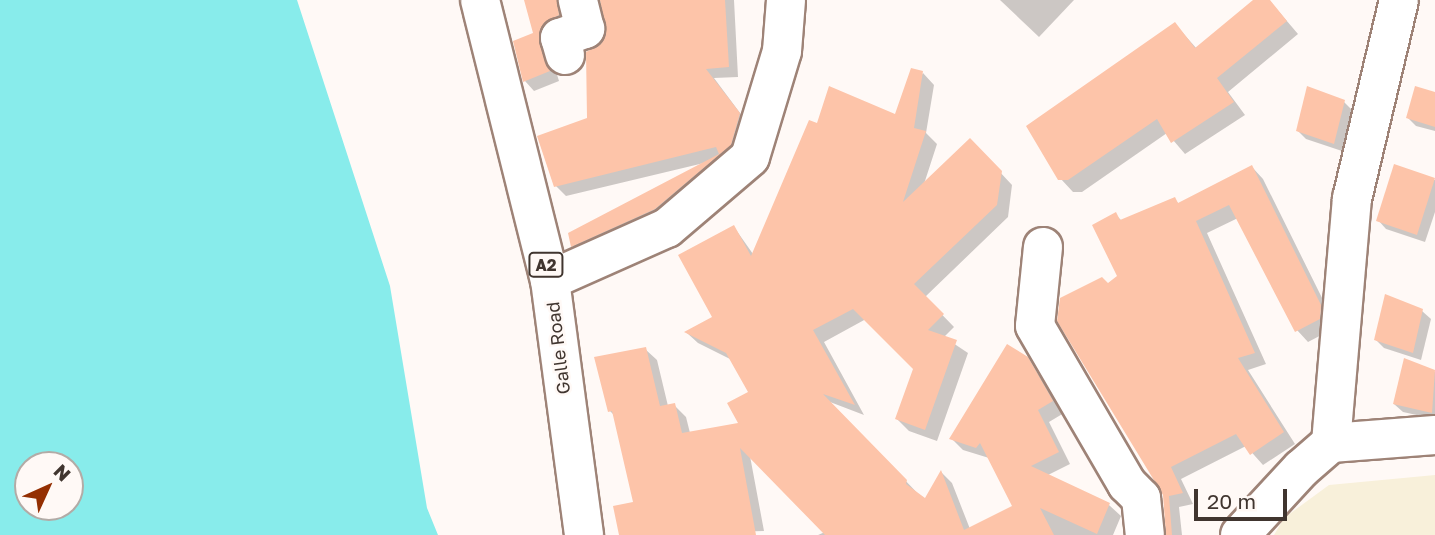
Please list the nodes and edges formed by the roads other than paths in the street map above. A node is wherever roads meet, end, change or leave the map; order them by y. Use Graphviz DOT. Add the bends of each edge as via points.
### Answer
graph roads {
  1 [pos="480,0"];
  2 [pos="578,0"];
  3 [pos="786,0"];
  4 [pos="1399,0"];
  5 [pos="565,55"];
  6 [pos="1043,247"];
  7 [pos="550,279"];
  8 [pos="1435,435"];
  9 [pos="1331,443"];
  10 [pos="584,535"];
  11 [pos="1145,535"];
  12 [pos="1240,535"];
  1 -- 7 [label="main road, Galle Road / A2"];
  2 -- 5 [label="main road" via="585,29 560,38"];
  3 -- 7 [label="main road" via="782,51 750,157 667,229"];
  4 -- 9 [label="main road" via="1352,199"];
  6 -- 11 [label="main road" via="1035,326 1127,484 1141,498"];
  7 -- 10 [label="main road, Galle Road / A2"];
  8 -- 9 [label="main road"];
  9 -- 12 [label="main road" via="1301,468"];
}
